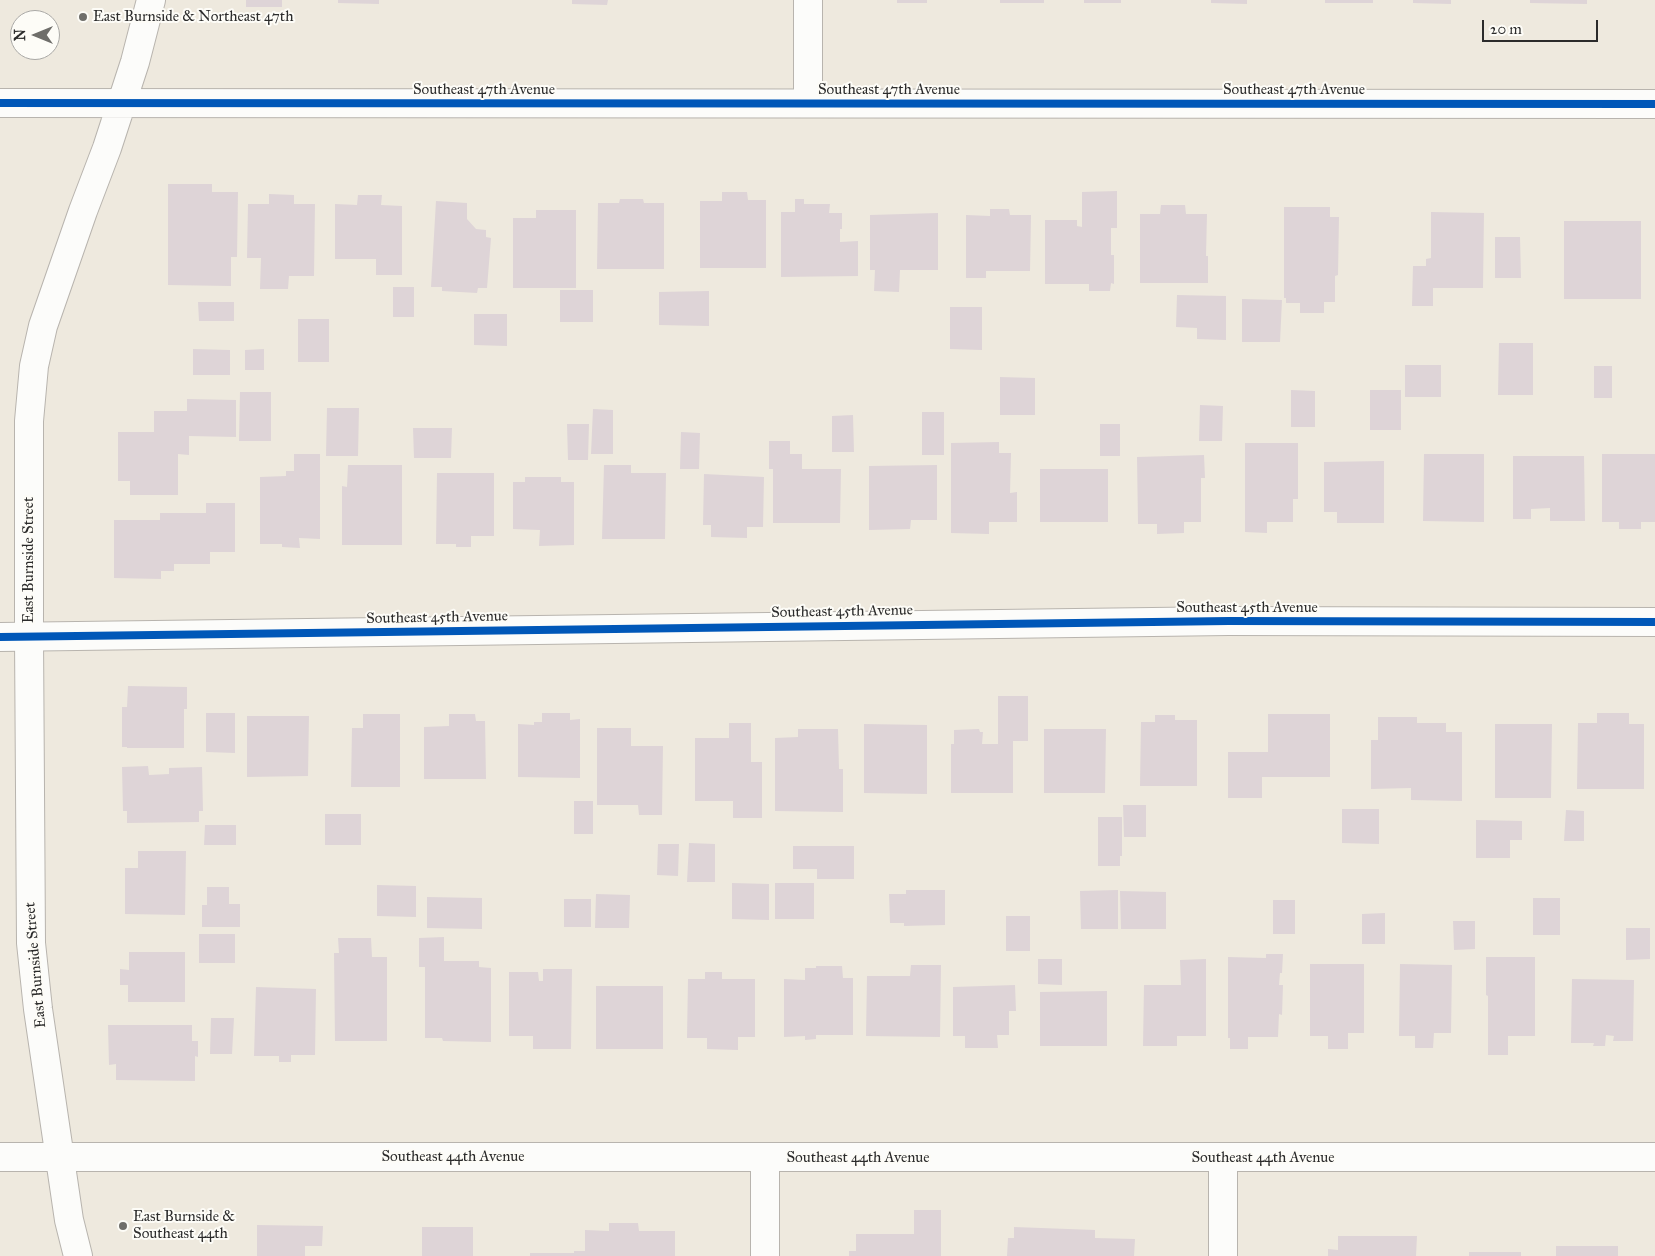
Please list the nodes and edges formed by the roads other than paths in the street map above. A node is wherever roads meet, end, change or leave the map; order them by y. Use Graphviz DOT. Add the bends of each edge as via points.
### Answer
graph roads {
  1 [pos="151,0"];
  2 [pos="808,0"];
  3 [pos="0,103"];
  4 [pos="122,103"];
  5 [pos="808,103"];
  6 [pos="1655,104"];
  7 [pos="1655,622"];
  8 [pos="0,637"];
  9 [pos="29,637"];
  10 [pos="0,1157"];
  11 [pos="60,1157"];
  12 [pos="1655,1157"];
  13 [pos="765,1158"];
  14 [pos="1223,1158"];
  15 [pos="78,1256"];
  16 [pos="765,1256"];
  17 [pos="1223,1256"];
  1 -- 4 [label="street, East Burnside Street"];
  2 -- 5 [label="street"];
  3 -- 4 [label="street, Southeast 47th Avenue"];
  4 -- 5 [label="street, Southeast 47th Avenue"];
  4 -- 9 [label="street, East Burnside Street" via="43,326 34,366 29,421"];
  5 -- 6 [label="street, Southeast 47th Avenue"];
  7 -- 9 [label="street, Southeast 45th Avenue" via="1230,621"];
  8 -- 9 [label="street, Southeast 45th Avenue"];
  9 -- 11 [label="street, East Burnside Street" via="31,944"];
  10 -- 11 [label="street, Southeast 44th Avenue"];
  11 -- 13 [label="street, Southeast 44th Avenue"];
  11 -- 15 [label="street, East Burnside Street"];
  12 -- 14 [label="street, Southeast 44th Avenue"];
  13 -- 14 [label="street, Southeast 44th Avenue"];
  13 -- 16 [label="street"];
  14 -- 17 [label="street"];
}
